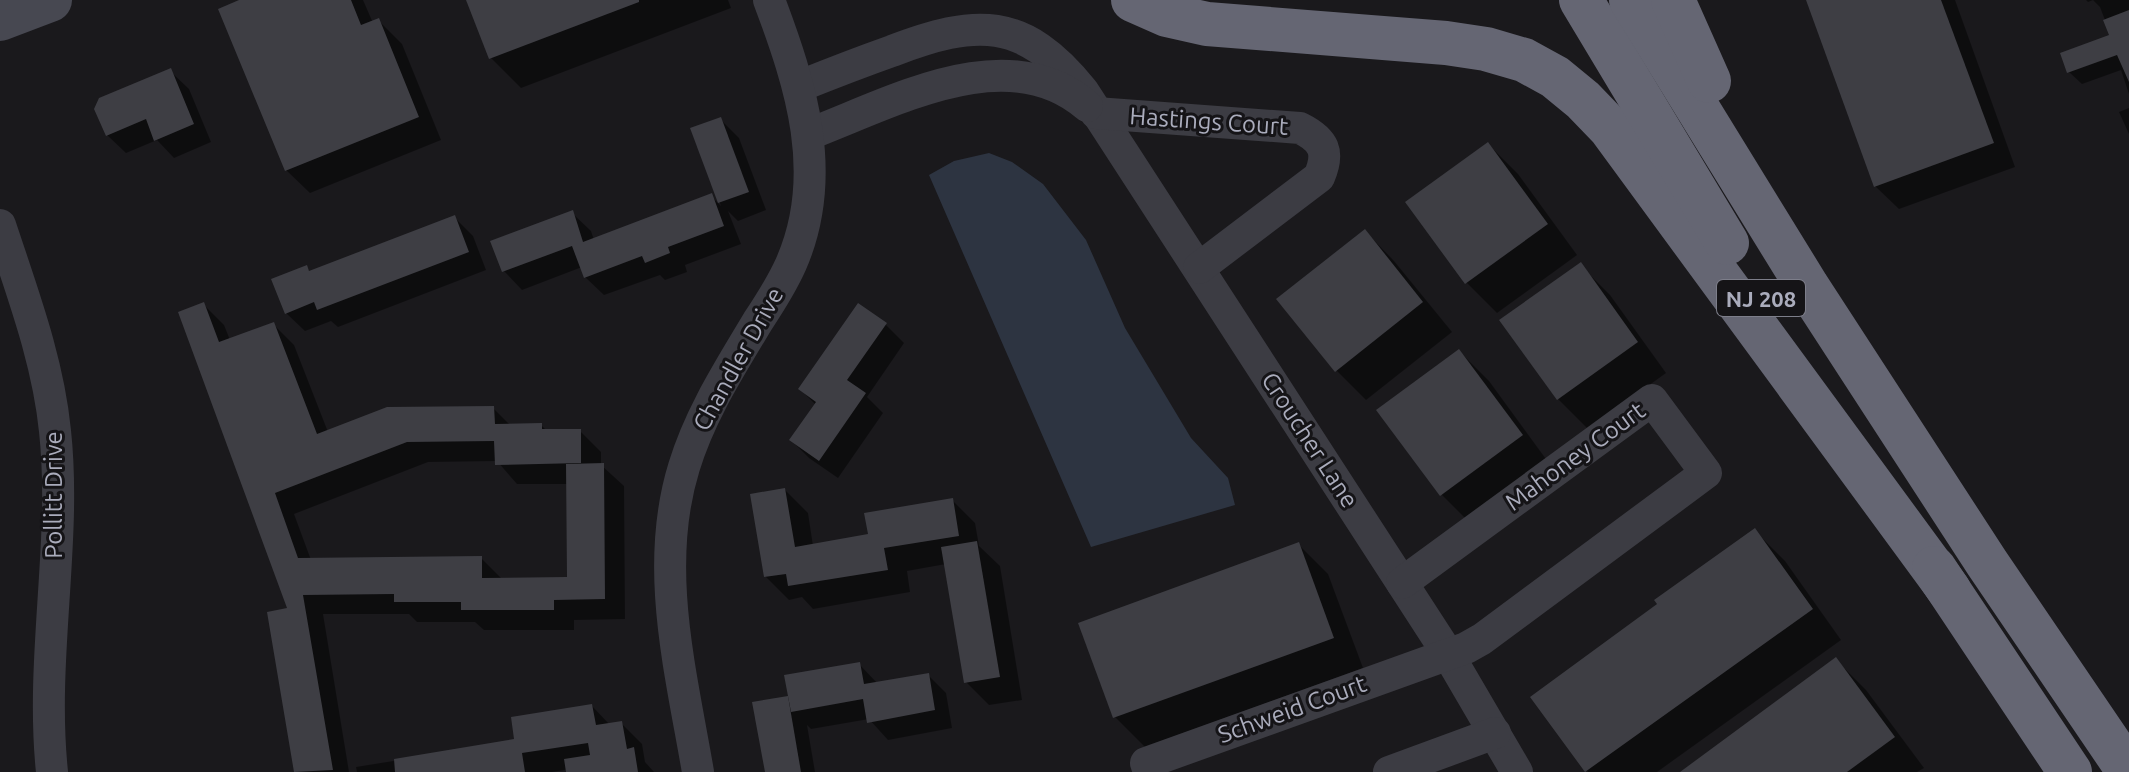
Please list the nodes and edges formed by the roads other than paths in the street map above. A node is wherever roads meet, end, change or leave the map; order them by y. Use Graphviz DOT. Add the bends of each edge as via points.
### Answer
graph roads {
  1 [pos="50,0"];
  2 [pos="769,0"];
  3 [pos="1133,0"];
  4 [pos="1581,0"];
  5 [pos="1631,0"];
  6 [pos="1673,0"];
  7 [pos="0,19"];
  8 [pos="800,86"];
  9 [pos="1096,113"];
  10 [pos="809,134"];
  11 [pos="0,225"];
  12 [pos="1199,268"];
  13 [pos="1837,333"];
  14 [pos="1402,583"];
  15 [pos="1949,590"];
  16 [pos="1448,654"];
  17 [pos="1495,733"];
  18 [pos="52,772"];
  19 [pos="698,772"];
  20 [pos="1149,772"];
  21 [pos="1389,772"];
  22 [pos="1517,772"];
  23 [pos="2070,772"];
  24 [pos="2129,772"];
  1 -- 7 [label="main road"];
  2 -- 8 [label="street, Chandler Drive"];
  3 -- 15 [label="highway" via="1207,24 1486,49 1524,60 1555,77 1610,128"];
  4 -- 15 [label="highway, NJ 208" via="1723,237"];
  5 -- 13 [label="highway, NJ 208"];
  6 -- 13 [label="highway"];
  8 -- 9 [label="street, Croucher Lane" via="932,36 991,29 1044,50"];
  8 -- 10 [label="street, Chandler Drive"];
  9 -- 10 [label="street, Croucher Lane" via="1053,86 997,74 937,86"];
  9 -- 12 [label="street, Croucher Lane"];
  9 -- 12 [label="street, Hastings Court" via="1300,128 1324,147 1326,162 1319,177"];
  10 -- 19 [label="street, Chandler Drive" via="802,234 791,264 700,424 675,509 670,589"];
  11 -- 18 [label="street, Pollitt Drive" via="34,329 55,434 47,706"];
  12 -- 14 [label="street, Croucher Lane"];
  13 -- 24 [label="highway, NJ 208"];
  14 -- 16 [label="street, Croucher Lane"];
  14 -- 16 [label="street, Mahoney Court" via="1652,400 1706,473 1482,639"];
  15 -- 23 [label="highway, NJ 208"];
  16 -- 17 [label="street, Croucher Lane"];
  16 -- 20 [label="street, Schweid Court" via="1146,763"];
  17 -- 21 [label="street"];
  17 -- 22 [label="street, Croucher Lane"];
}
